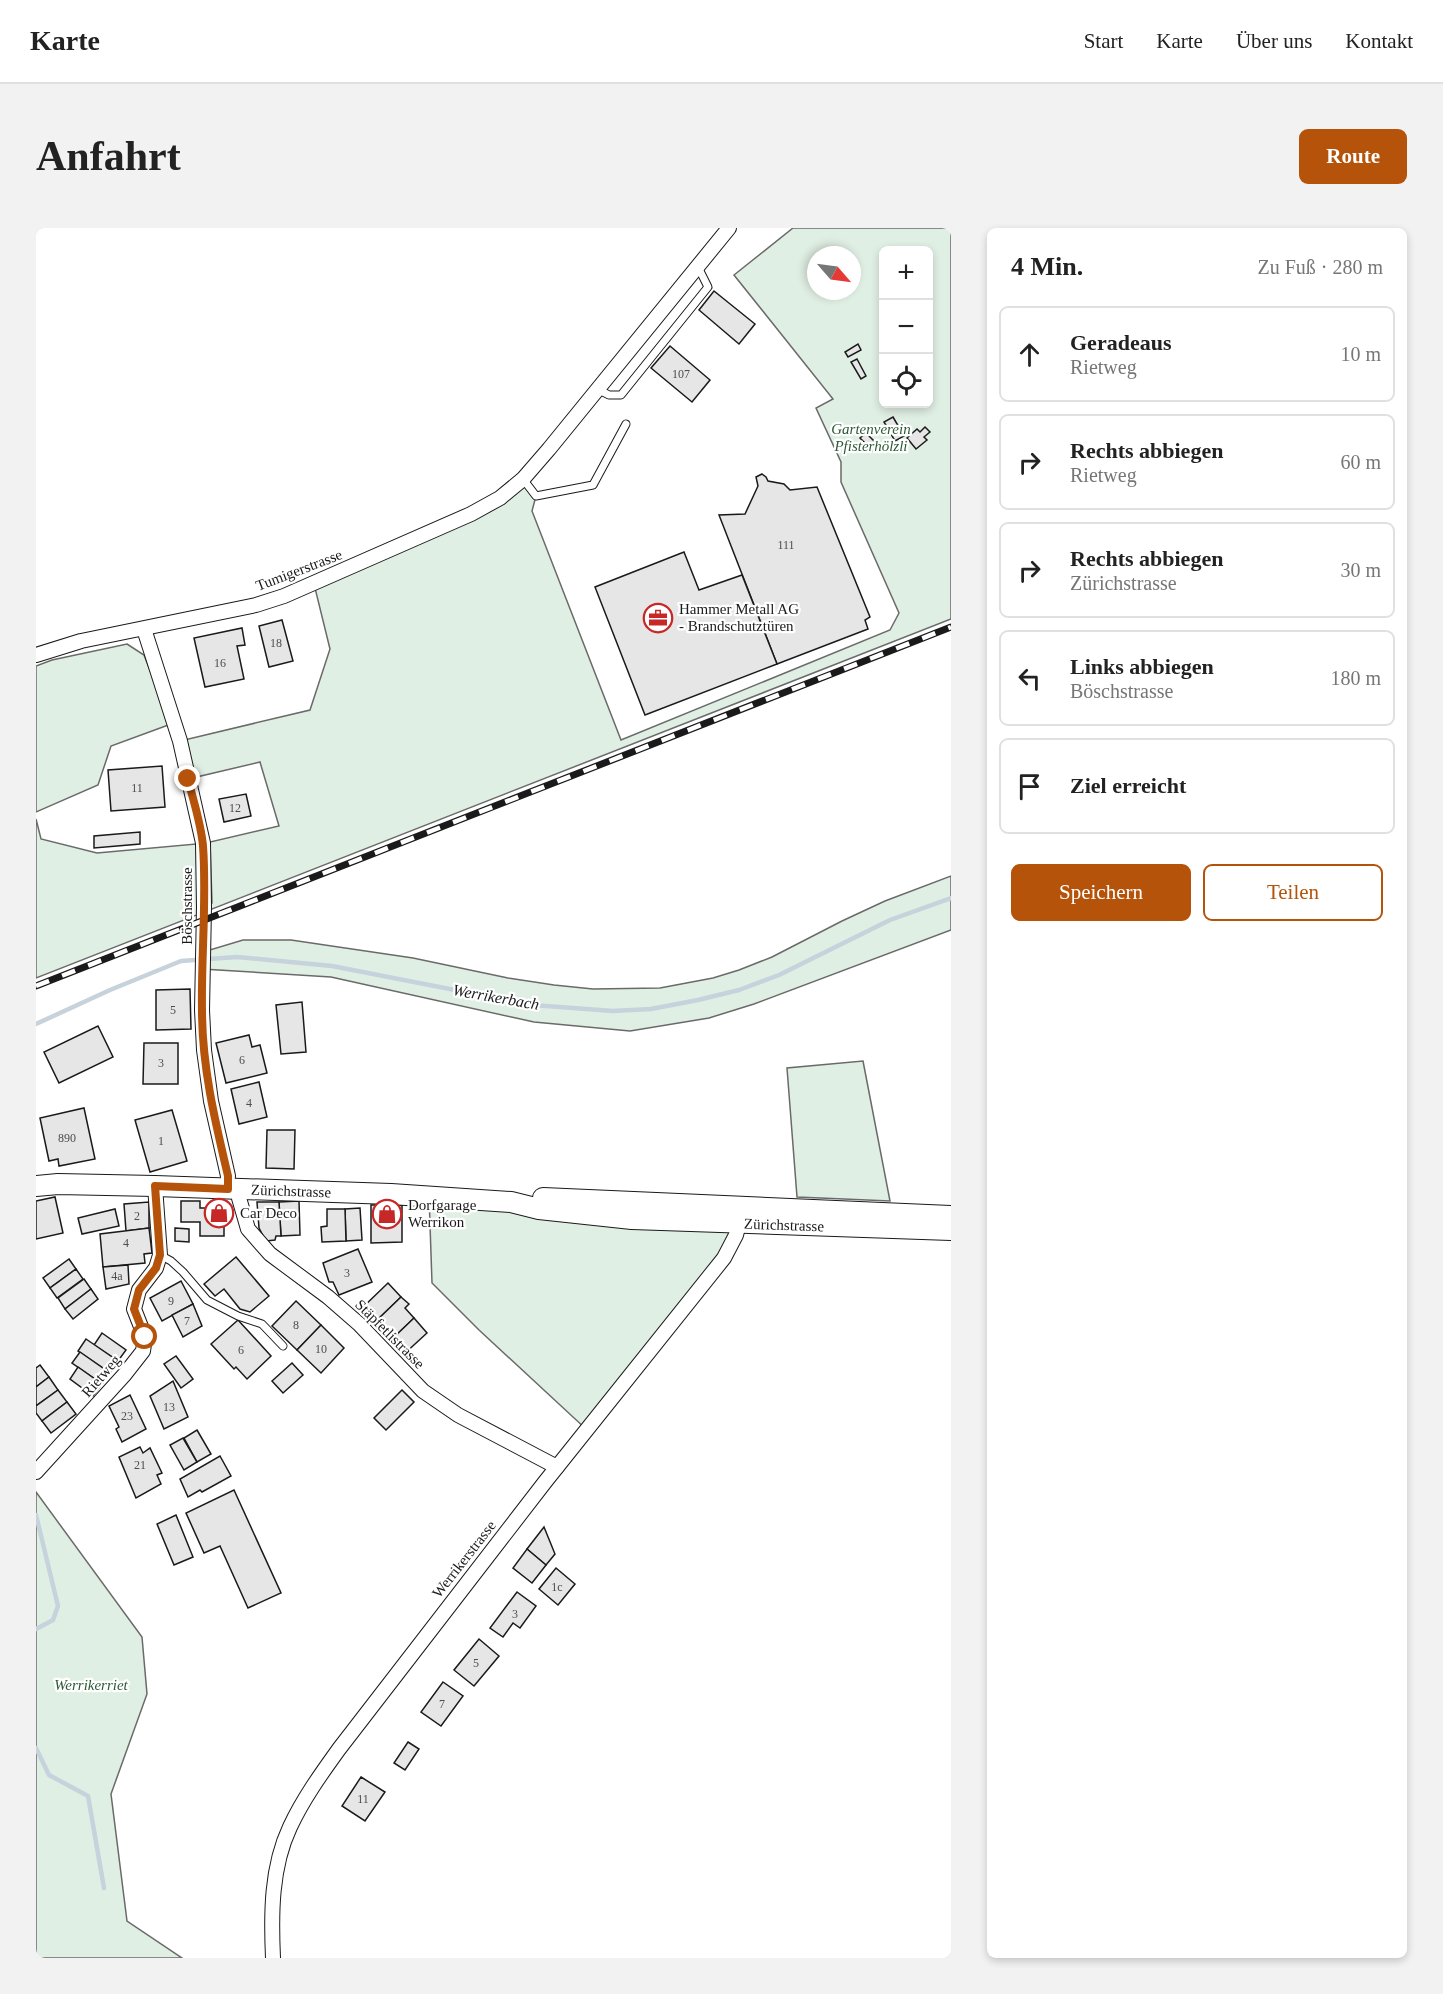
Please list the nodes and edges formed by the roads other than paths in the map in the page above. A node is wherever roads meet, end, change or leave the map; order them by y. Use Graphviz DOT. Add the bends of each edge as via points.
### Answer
graph roads {
  1 [pos="729,228"];
  2 [pos="698,267"];
  3 [pos="597,389"];
  4 [pos="626,424"];
  5 [pos="523,479"];
  6 [pos="144,629"];
  7 [pos="36,655"];
  8 [pos="36,1186"];
  9 [pos="155,1186"];
  10 [pos="233,1189"];
  11 [pos="741,1215"];
  12 [pos="951,1216"];
  13 [pos="951,1230"];
  14 [pos="160,1255"];
  15 [pos="283,1346"];
  16 [pos="557,1467"];
  17 [pos="36,1472"];
  18 [pos="273,1958"];
  1 -- 2 [label="street, Tumigerstrasse"];
  2 -- 3 [label="street, Tumigerstrasse"];
  2 -- 3 [label="lane" via="708,287 621,395"];
  3 -- 5 [label="street, Tumigerstrasse"];
  4 -- 5 [label="lane" via="593,485 536,496"];
  5 -- 6 [label="street, Tumigerstrasse" via="471,514 304,588 256,605"];
  6 -- 7 [label="street, Tumigerstrasse" via="81,641"];
  6 -- 10 [label="street, Böschstrasse" via="180,741 203,843 204,1050 211,1101"];
  8 -- 9 [label="main road, Zürichstrasse"];
  9 -- 10 [label="main road, Zürichstrasse"];
  9 -- 14 [label="street"];
  10 -- 11 [label="main road, Zürichstrasse" via="511,1202 529,1198"];
  10 -- 16 [label="street, Stäpfetlistrasse" via="248,1230 270,1254 359,1324 423,1391 458,1415"];
  11 -- 12 [label="main road, Zürichstrasse"];
  11 -- 13 [label="main road, Zürichstrasse"];
  11 -- 16 [label="street, Werrikerstrasse" via="724,1258"];
  14 -- 15 [label="lane" via="183,1272 207,1300 262,1324"];
  14 -- 17 [label="street, Rietweg" via="156,1268 139,1290 134,1309 145,1337 143,1351"];
  16 -- 18 [label="street, Werrikerstrasse" via="310,1790 289,1828 278,1869 273,1903"];
}
